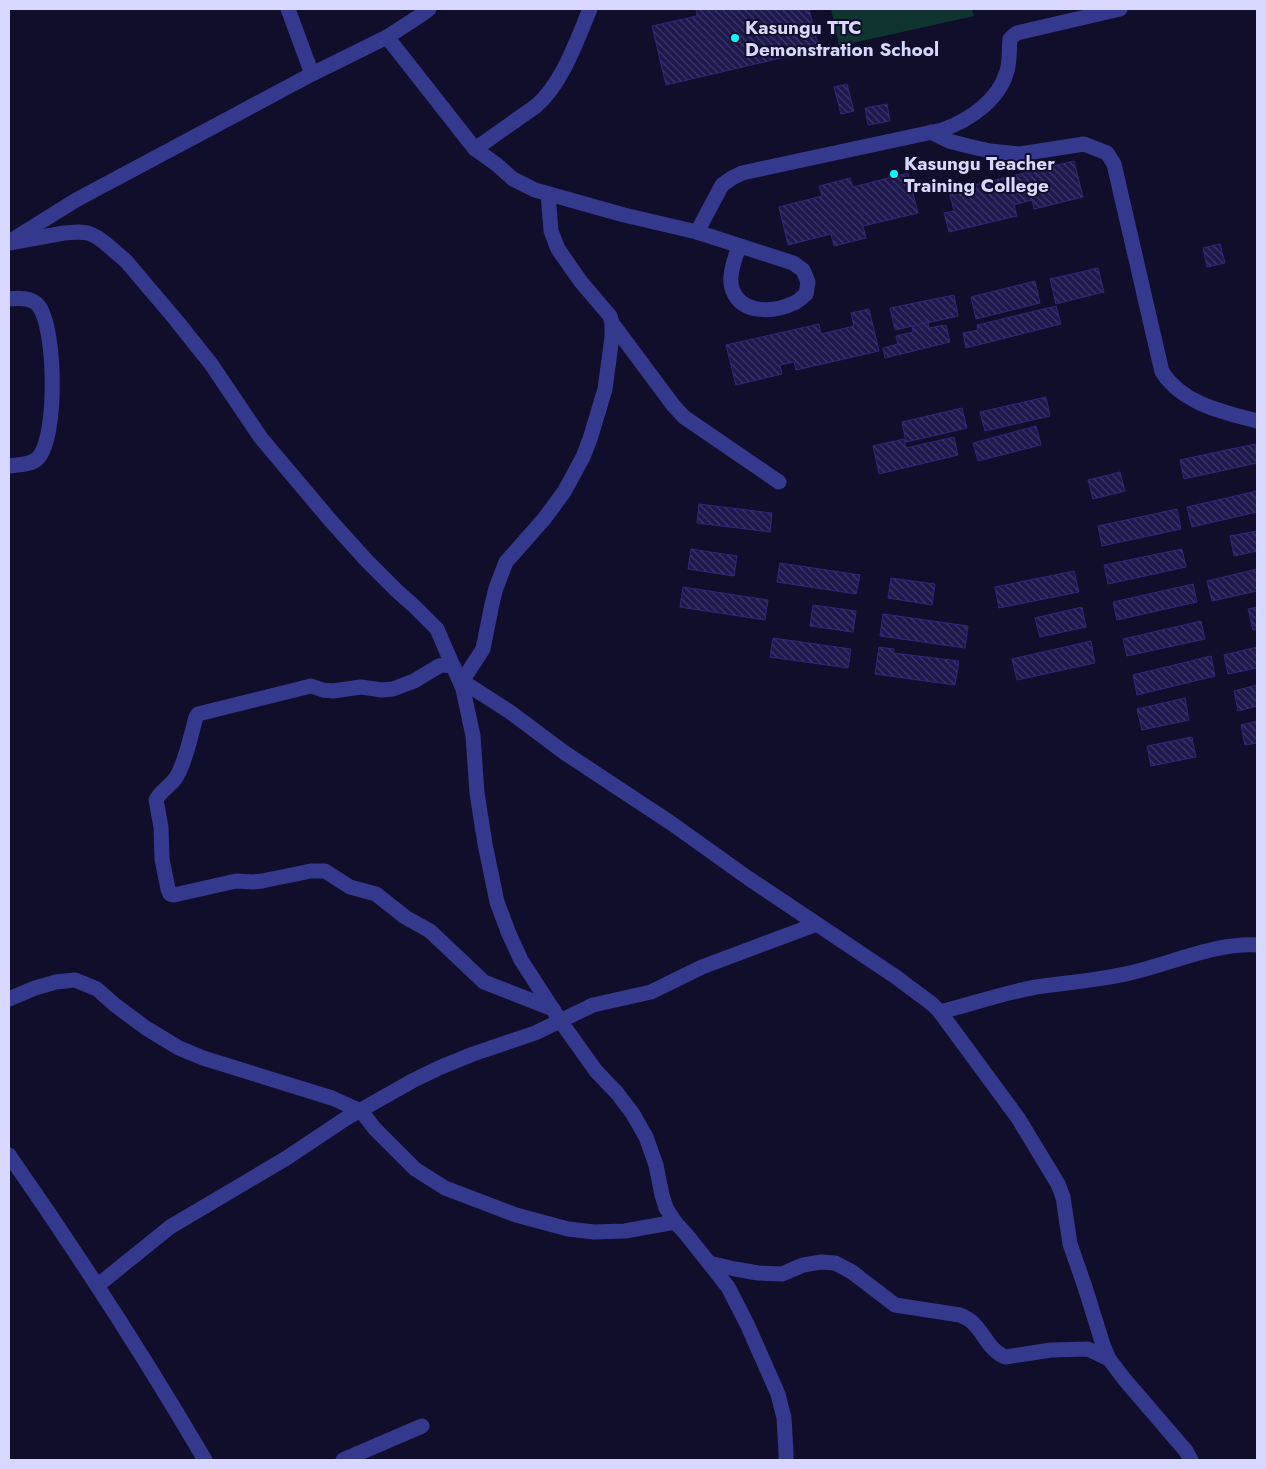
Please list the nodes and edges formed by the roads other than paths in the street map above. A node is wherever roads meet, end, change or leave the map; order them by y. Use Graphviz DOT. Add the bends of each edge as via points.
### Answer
graph roads {
  1 [pos="288,9"];
  2 [pos="428,9"];
  3 [pos="590,9"];
  4 [pos="1120,9"];
  5 [pos="387,37"];
  6 [pos="312,74"];
  7 [pos="931,132"];
  8 [pos="475,149"];
  9 [pos="548,194"];
  10 [pos="697,232"];
  11 [pos="9,242"];
  12 [pos="739,246"];
  13 [pos="9,299"];
  14 [pos="612,323"];
  15 [pos="1257,421"];
  16 [pos="9,466"];
  17 [pos="779,482"];
  18 [pos="454,667"];
  19 [pos="462,682"];
  20 [pos="817,924"];
  21 [pos="1257,945"];
  22 [pos="9,999"];
  23 [pos="940,1012"];
  24 [pos="557,1015"];
  25 [pos="361,1110"];
  26 [pos="9,1155"];
  27 [pos="675,1222"];
  28 [pos="709,1263"];
  29 [pos="97,1286"];
  30 [pos="1109,1359"];
  31 [pos="422,1426"];
  32 [pos="205,1460"];
  33 [pos="344,1460"];
  34 [pos="786,1460"];
  35 [pos="1191,1460"];
  1 -- 6 [label="street"];
  2 -- 5 [label="street"];
  3 -- 8 [label="street" via="560,76 545,99"];
  4 -- 7 [label="street" via="1012,36 1008,70 990,101 952,126"];
  5 -- 6 [label="street"];
  5 -- 8 [label="street"];
  6 -- 11 [label="street" via="76,200"];
  7 -- 10 [label="street" via="742,173 722,185"];
  7 -- 15 [label="street" via="949,141 990,151 1020,154 1084,144 1107,153 1114,164 1162,372 1185,395 1212,408"];
  8 -- 9 [label="street" via="524,186"];
  9 -- 10 [label="street"];
  9 -- 14 [label="street" via="551,231 558,249 568,266 610,316"];
  10 -- 12 [label="street"];
  11 -- 18 [label="street" via="64,233 88,233 126,261 211,364 261,438 330,520 437,629"];
  12 -- 12 [label="street" via="793,263 803,270 808,282 806,294 796,303 776,309 753,309 741,302 733,291 731,279"];
  13 -- 16 [label="street" via="27,299 37,303 43,312 50,345 53,390 49,435 43,450 37,459"];
  14 -- 17 [label="street" via="684,417"];
  14 -- 19 [label="street" via="605,389 584,457 544,519 506,562 492,604 484,649"];
  18 -- 19 [label="street"];
  18 -- 24 [label="street" via="439,666 393,689 361,687 333,691 311,686 198,714 179,772 156,800 168,889 174,895 236,881 253,882 325,871 350,887 376,894 405,917 430,931 484,982"];
  19 -- 20 [label="street"];
  19 -- 24 [label="street" via="497,902 521,960"];
  20 -- 23 [label="street" via="896,977"];
  20 -- 24 [label="street" via="702,967 651,992"];
  21 -- 23 [label="street" via="1224,947 1137,971 1036,987"];
  22 -- 25 [label="street" via="35,988 75,980 97,989 146,1028 179,1048"];
  23 -- 30 [label="street" via="1018,1118 1058,1184 1070,1244"];
  24 -- 25 [label="street" via="536,1033 441,1067"];
  24 -- 27 [label="street" via="596,1071 633,1114 646,1137 666,1208"];
  25 -- 27 [label="street" via="375,1129 415,1169 445,1188 516,1215 568,1229 594,1232 625,1231"];
  25 -- 29 [label="street" via="170,1227"];
  26 -- 29 [label="street"];
  27 -- 28 [label="street"];
  28 -- 30 [label="street" via="750,1272 782,1274 803,1265 835,1264 852,1272 895,1305 969,1319 993,1349 1005,1357 1051,1350 1088,1349"];
  28 -- 34 [label="street" via="728,1286 778,1394 784,1418"];
  29 -- 32 [label="street"];
  30 -- 35 [label="street"];
  31 -- 33 [label="street"];
}
